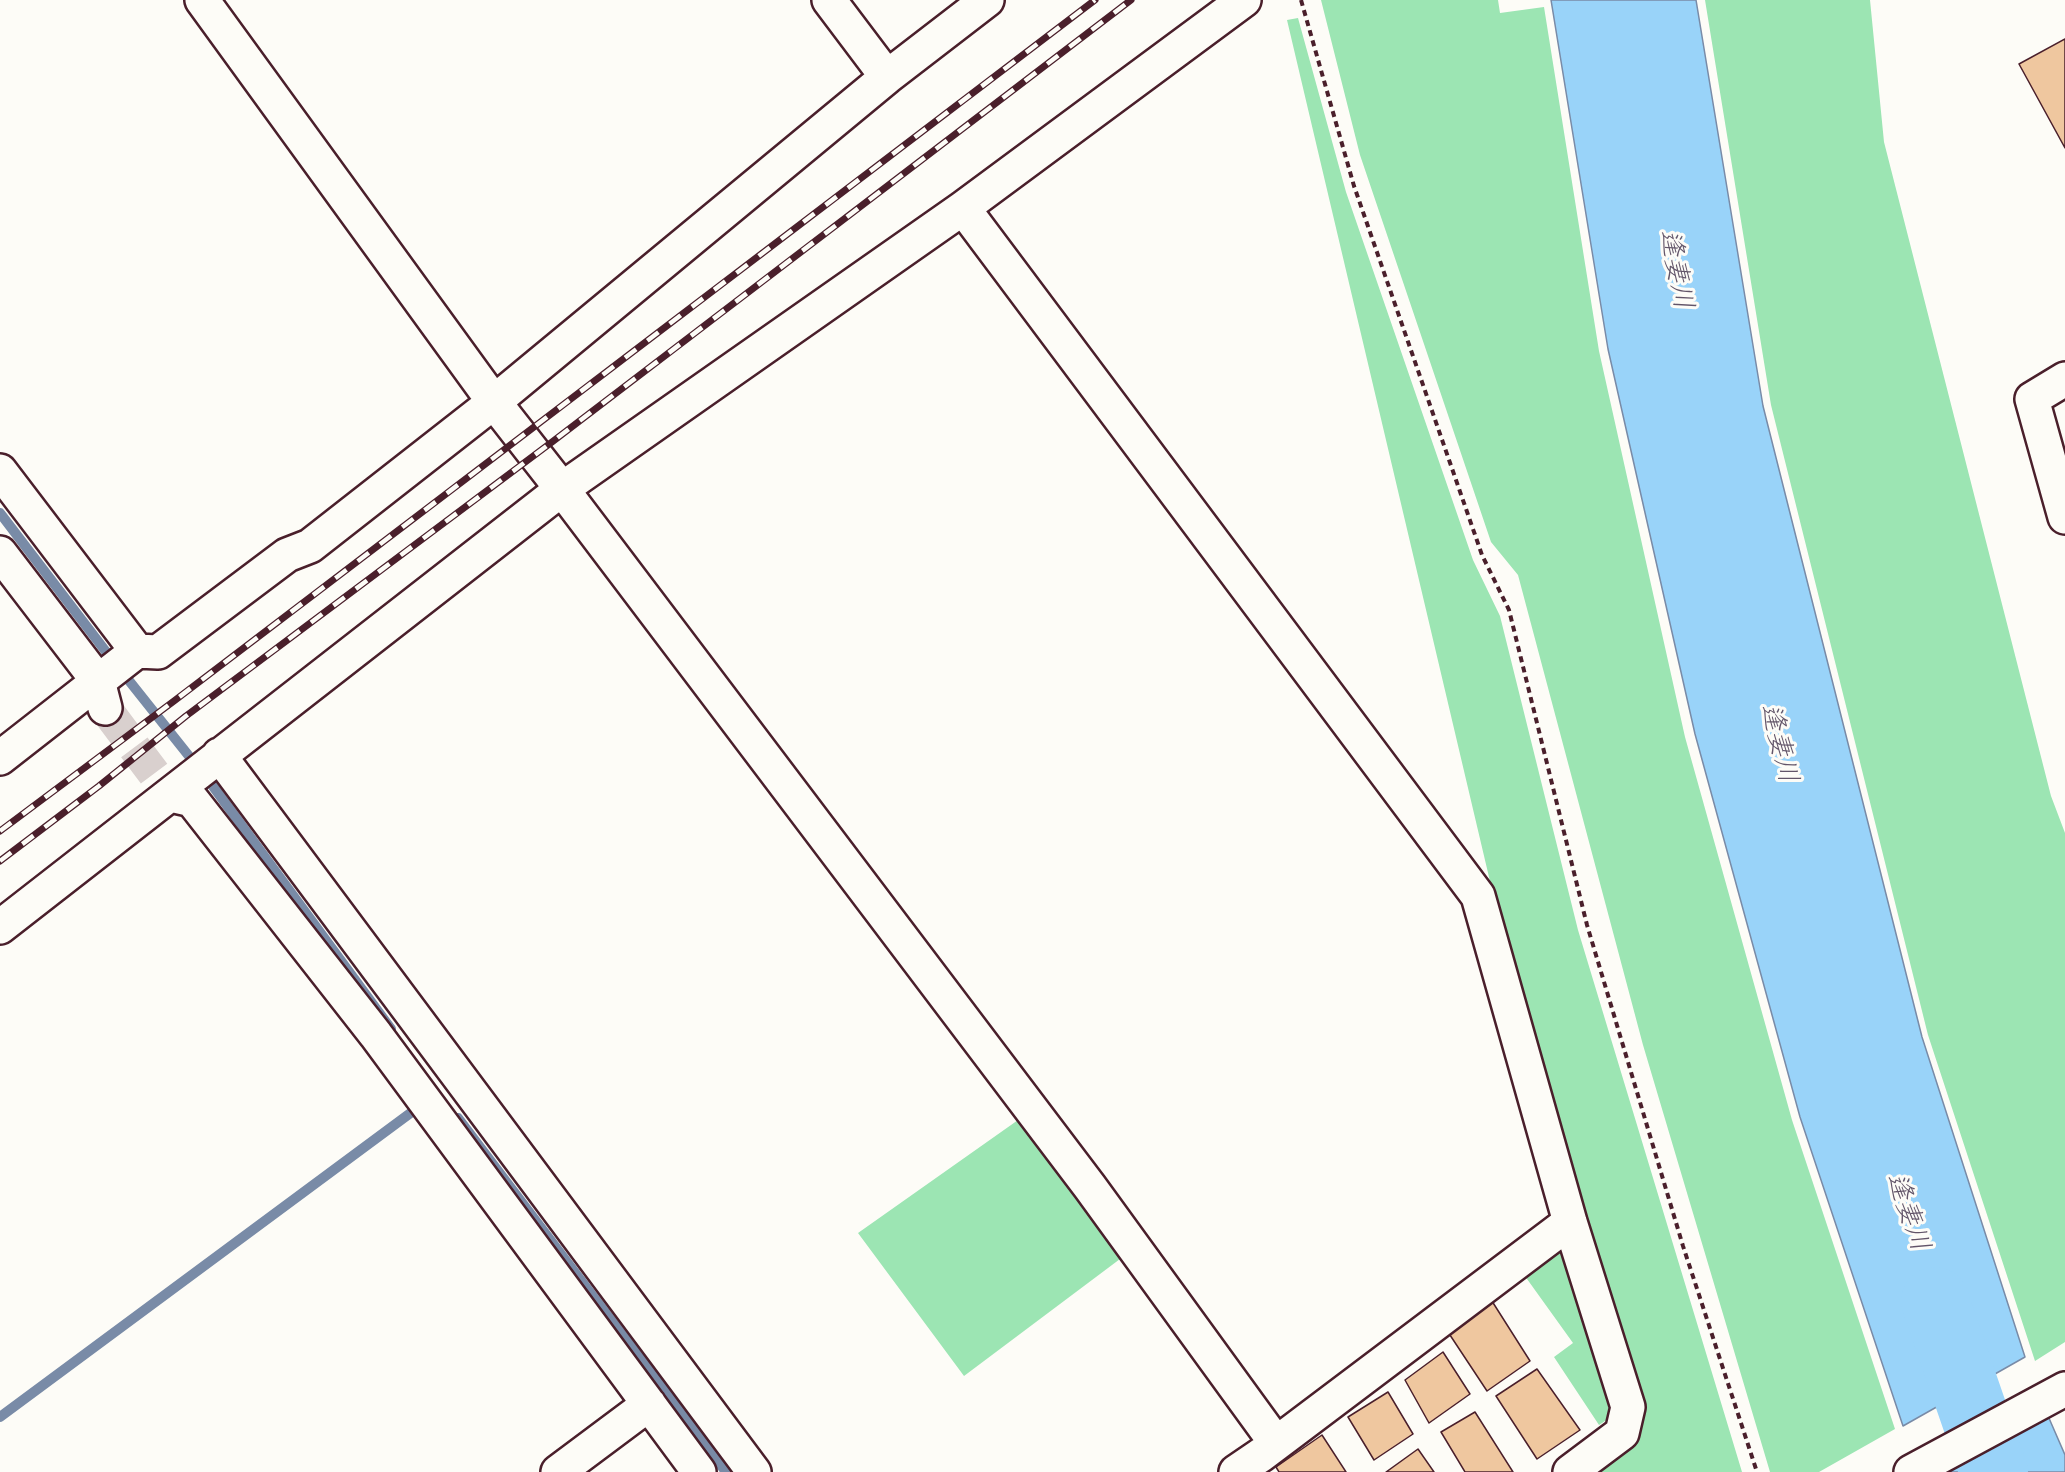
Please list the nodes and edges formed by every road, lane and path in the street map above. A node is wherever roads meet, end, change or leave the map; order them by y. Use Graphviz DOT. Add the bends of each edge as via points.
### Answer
graph roads {
  1 [pos="202,0"];
  2 [pos="829,0"];
  3 [pos="987,0"];
  4 [pos="1244,0"];
  5 [pos="1301,0"];
  6 [pos="887,77"];
  7 [pos="963,208"];
  8 [pos="2065,379"];
  9 [pos="495,402"];
  10 [pos="0,471"];
  11 [pos="562,489"];
  12 [pos="2065,517"];
  13 [pos="0,553"];
  14 [pos="137,651"];
  15 [pos="101,694"];
  16 [pos="219,755"];
  17 [pos="0,758"];
  18 [pos="170,795"];
  19 [pos="0,927"];
  20 [pos="1570,1222"];
  21 [pos="2065,1389"];
  22 [pos="649,1404"];
  23 [pos="1276,1443"];
  24 [pos="558,1472"];
  25 [pos="699,1472"];
  26 [pos="754,1472"];
  27 [pos="1236,1472"];
  28 [pos="1570,1472"];
  29 [pos="1757,1472"];
  30 [pos="1911,1472"];
  1 -- 9 [label="street"];
  2 -- 6 [label="street"];
  3 -- 6 [label="street"];
  4 -- 7 [label="street"];
  5 -- 29 [label="path" via="1354,186 1482,555 1509,610 1587,925 1683,1246"];
  6 -- 9 [label="street"];
  7 -- 11 [label="street"];
  7 -- 20 [label="street" via="1479,896"];
  8 -- 12 [label="street" via="2032,399"];
  9 -- 11 [label="street"];
  9 -- 14 [label="street" via="310,546 287,555 158,652"];
  10 -- 14 [label="street"];
  11 -- 16 [label="street"];
  11 -- 23 [label="street" via="1090,1187"];
  13 -- 15 [label="street"];
  14 -- 15 [label="street"];
  15 -- 17 [label="street"];
  16 -- 18 [label="street"];
  16 -- 26 [label="street"];
  18 -- 19 [label="street"];
  18 -- 22 [label="street" via="192,800 376,1035"];
  20 -- 23 [label="street"];
  20 -- 28 [label="street" via="1628,1407 1622,1433"];
  21 -- 30 [label="street"];
  22 -- 24 [label="street"];
  22 -- 25 [label="street"];
  23 -- 27 [label="street"];
}
